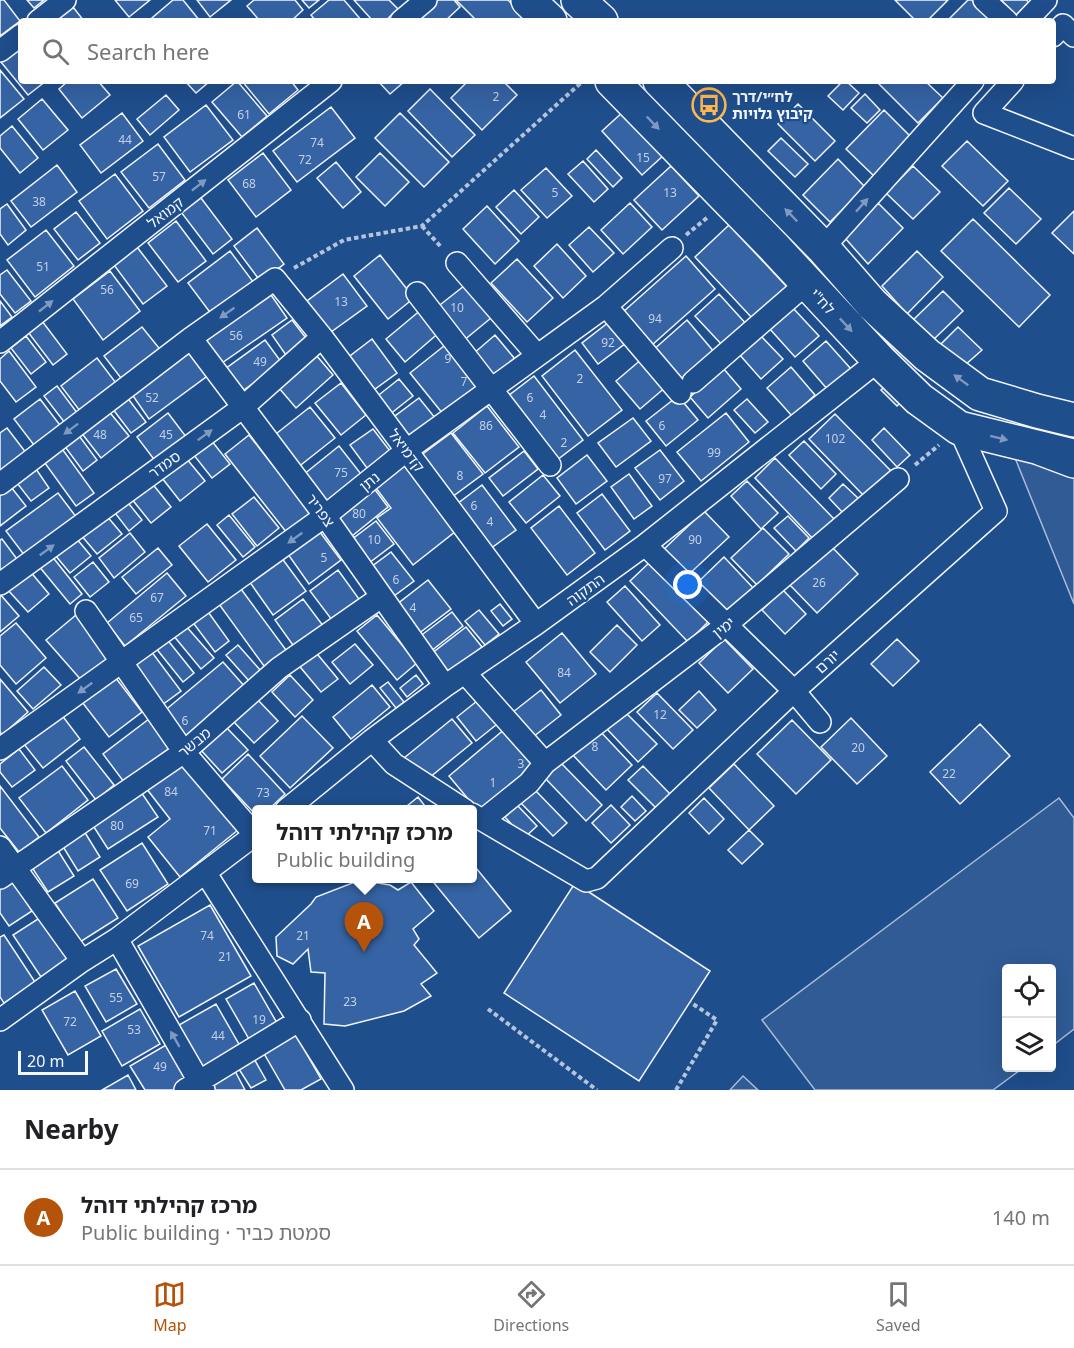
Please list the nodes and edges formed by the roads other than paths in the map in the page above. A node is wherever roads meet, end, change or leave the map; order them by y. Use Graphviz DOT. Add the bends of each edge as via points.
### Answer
graph roads {
  1 [pos="64,0"];
  2 [pos="426,0"];
  3 [pos="528,0"];
  4 [pos="578,0"];
  5 [pos="984,0"];
  6 [pos="1046,0"];
  7 [pos="42,18"];
  8 [pos="405,18"];
  9 [pos="547,18"];
  10 [pos="598,18"];
  11 [pos="1004,18"];
  12 [pos="1029,18"];
  13 [pos="1056,33"];
  14 [pos="1074,36"];
  15 [pos="18,37"];
  16 [pos="0,51"];
  17 [pos="327,84"];
  18 [pos="615,84"];
  19 [pos="663,84"];
  20 [pos="970,84"];
  21 [pos="1010,84"];
  22 [pos="1074,148"];
  23 [pos="672,248"];
  24 [pos="823,248"];
  25 [pos="457,263"];
  26 [pos="807,283"];
  27 [pos="417,293"];
  28 [pos="606,306"];
  29 [pos="322,337"];
  30 [pos="191,338"];
  31 [pos="0,342"];
  32 [pos="537,355"];
  33 [pos="879,360"];
  34 [pos="492,388"];
  35 [pos="242,408"];
  36 [pos="1074,420"];
  37 [pos="959,428"];
  38 [pos="1042,449"];
  39 [pos="407,450"];
  40 [pos="1074,456"];
  41 [pos="1074,461"];
  42 [pos="550,465"];
  43 [pos="898,479"];
  44 [pos="0,484"];
  45 [pos="325,516"];
  46 [pos="645,545"];
  47 [pos="0,584"];
  48 [pos="381,597"];
  49 [pos="86,611"];
  50 [pos="536,624"];
  51 [pos="726,625"];
  52 [pos="122,661"];
  53 [pos="466,674"];
  54 [pos="445,686"];
  55 [pos="794,691"];
  56 [pos="820,722"];
  57 [pos="372,740"];
  58 [pos="0,749"];
  59 [pos="184,752"];
  60 [pos="545,763"];
  61 [pos="292,805"];
  62 [pos="457,805"];
  63 [pos="477,813"];
  64 [pos="477,817"];
  65 [pos="252,831"];
  66 [pos="252,836"];
  67 [pos="0,847"];
  68 [pos="8,872"];
  69 [pos="205,872"];
  70 [pos="117,939"];
  71 [pos="82,961"];
  72 [pos="0,1020"];
  73 [pos="300,1020"];
  74 [pos="196,1087"];
  75 [pos="343,1090"];
  1 -- 7 [label="street"];
  2 -- 8 [label="street"];
  3 -- 9 [label="main road"];
  4 -- 10 [label="main road"];
  5 -- 11 [label="street"];
  6 -- 12 [label="street"];
  13 -- 14 [label="street" via="1063,25"];
  15 -- 16 [label="street"];
  31 -- 17 [label="street, קמואל, one-way"];
  18 -- 26 [label="main road, לח\"י, one-way"];
  24 -- 19 [label="main road, one-way"];
  24 -- 20 [label="street, one-way"];
  21 -- 22 [label="street" via="984,113"];
  23 -- 28 [label="street, נתן"];
  36 -- 24 [label="main road, one-way" via="980,394 919,348 872,304"];
  25 -- 32 [label="street"];
  26 -- 28 [label="street" via="686,387"];
  26 -- 33 [label="main road, לח\"י, one-way"];
  27 -- 34 [label="street"];
  28 -- 32 [label="street, נתן"];
  29 -- 30 [label="street, קדמיאל, one-way" via="275,279"];
  29 -- 35 [label="street, סמדר"];
  29 -- 39 [label="street, קדמיאל"];
  30 -- 35 [label="street, צפריר"];
  30 -- 44 [label="street, one-way"];
  32 -- 34 [label="street, נתן"];
  33 -- 37 [label="main road, לח\"י" via="919,399"];
  33 -- 46 [label="street, התקוה"];
  34 -- 39 [label="street, נתן"];
  34 -- 42 [label="street"];
  35 -- 45 [label="street, צפריר"];
  47 -- 35 [label="street, סמדר, one-way"];
  37 -- 38 [label="main road, לח\"י, one-way"];
  37 -- 55 [label="street, יורם" via="996,511"];
  38 -- 40 [label="main road, לח\"י"];
  38 -- 41 [label="main road"];
  39 -- 45 [label="street, נתן"];
  39 -- 50 [label="street, קדמיאל"];
  43 -- 51 [label="street, ימין"];
  45 -- 48 [label="street, צפריר"];
  45 -- 52 [label="street, נתן, one-way"];
  46 -- 50 [label="street, התקוה"];
  46 -- 51 [label="street"];
  48 -- 54 [label="street, צפריר"];
  48 -- 59 [label="street, מבשר" via="279,668"];
  49 -- 52 [label="street"];
  50 -- 53 [label="street, התקוה"];
  51 -- 55 [label="street"];
  51 -- 60 [label="street, ימין"];
  52 -- 58 [label="street, נתן, one-way"];
  52 -- 59 [label="street"];
  53 -- 54 [label="street, התקוה"];
  53 -- 60 [label="street"];
  54 -- 57 [label="street, התקוה"];
  55 -- 56 [label="street"];
  55 -- 64 [label="street, יורם" via="597,878 586,881"];
  57 -- 61 [label="street, התקוה"];
  57 -- 62 [label="street" via="394,765"];
  59 -- 65 [label="street"];
  59 -- 68 [label="street, מבשר"];
  60 -- 63 [label="street, ימין" via="529,783"];
  66 -- 69 [label="street"];
  67 -- 68 [label="street"];
  68 -- 71 [label="street"];
  69 -- 70 [label="street"];
  69 -- 73 [label="street"];
  70 -- 71 [label="street"];
  74 -- 70 [label="street, one-way"];
  71 -- 72 [label="street"];
  73 -- 74 [label="street"];
  73 -- 75 [label="street"];
}
